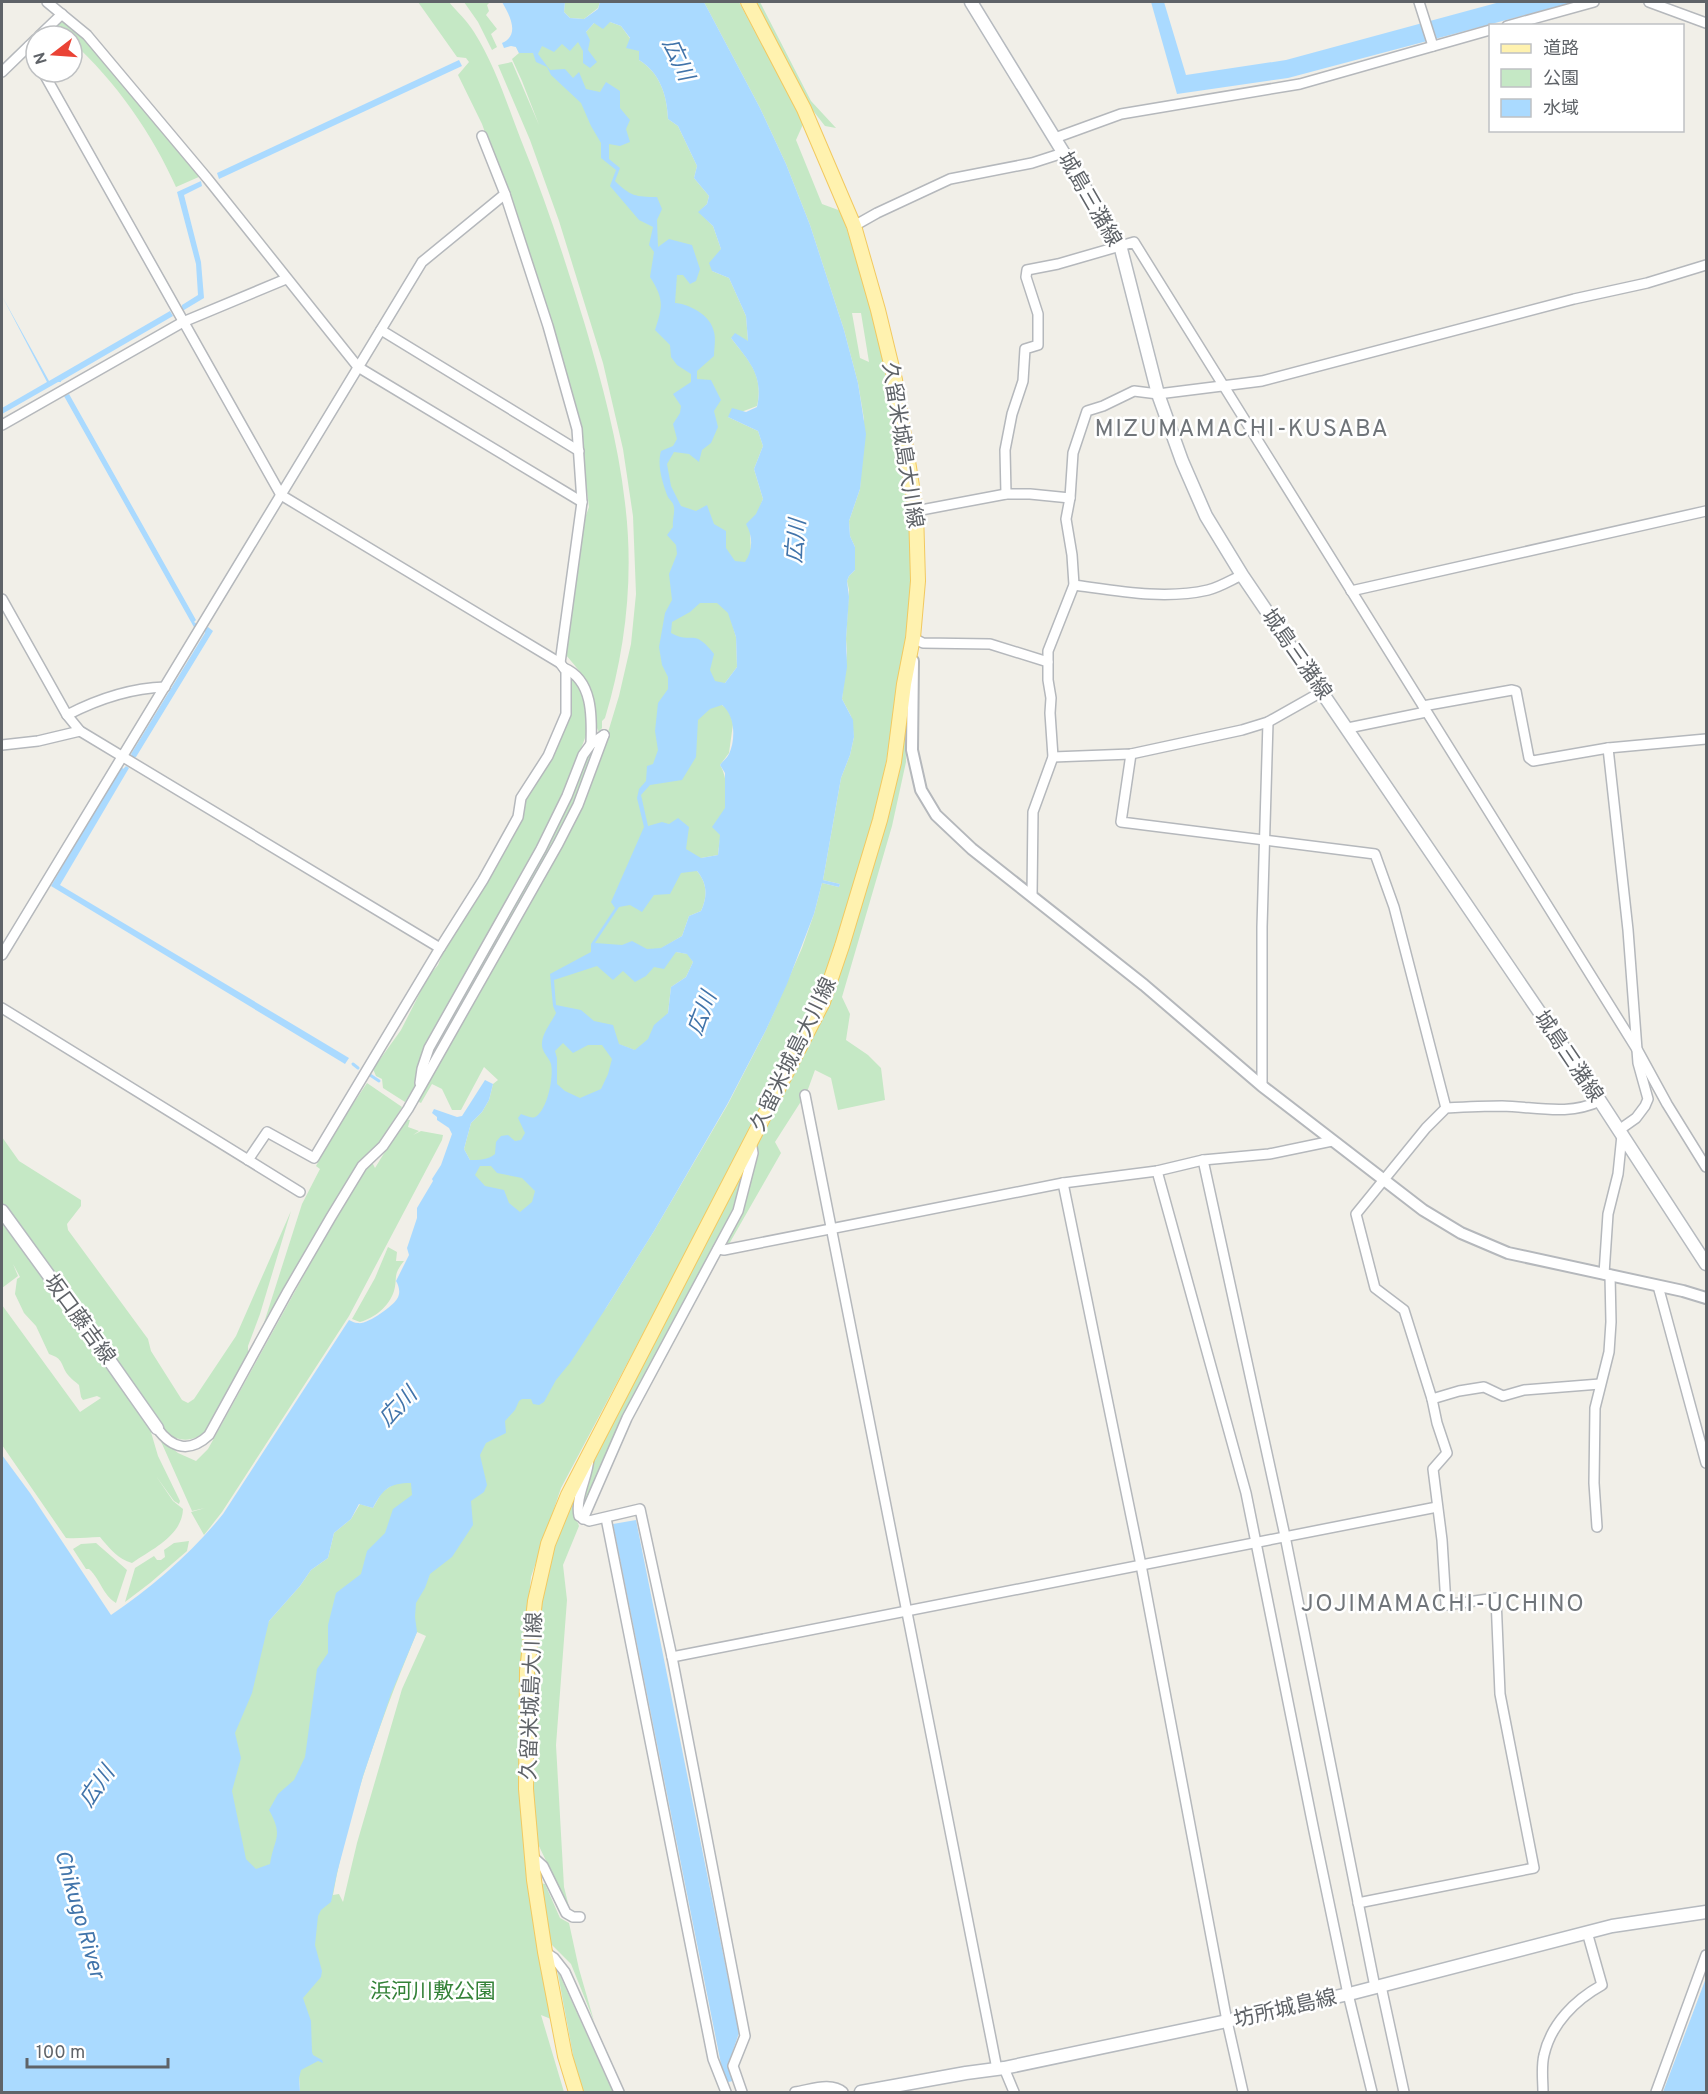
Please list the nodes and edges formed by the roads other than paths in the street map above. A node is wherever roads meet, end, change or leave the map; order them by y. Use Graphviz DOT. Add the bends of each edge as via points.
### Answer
graph roads {
  1 [pos="47,2"];
  2 [pos="748,2"];
  3 [pos="971,2"];
  4 [pos="1419,2"];
  5 [pos="1594,2"];
  6 [pos="1649,2"];
  7 [pos="62,14"];
  8 [pos="1707,23"];
  9 [pos="52,24"];
  10 [pos="1514,24"];
  11 [pos="1489,31"];
  12 [pos="1433,46"];
  13 [pos="24,51"];
  14 [pos="2,72"];
  15 [pos="50,84"];
  16 [pos="482,136"];
  17 [pos="1055,138"];
  18 [pos="1063,153"];
  19 [pos="505,194"];
  20 [pos="854,226"];
  21 [pos="1120,245"];
  22 [pos="1707,265"];
  23 [pos="286,279"];
  24 [pos="183,322"];
  25 [pos="381,330"];
  26 [pos="358,367"];
  27 [pos="1225,387"];
  28 [pos="1158,394"];
  29 [pos="2,425"];
  30 [pos="579,451"];
  31 [pos="1006,494"];
  32 [pos="281,495"];
  33 [pos="1070,498"];
  34 [pos="582,502"];
  35 [pos="916,510"];
  36 [pos="1707,511"];
  37 [pos="1242,576"];
  38 [pos="1074,585"];
  39 [pos="1351,591"];
  40 [pos="2,599"];
  41 [pos="913,638"];
  42 [pos="1048,662"];
  43 [pos="562,666"];
  44 [pos="165,687"];
  45 [pos="1323,691"];
  46 [pos="1425,709"];
  47 [pos="67,715"];
  48 [pos="1268,722"];
  49 [pos="1348,728"];
  50 [pos="80,731"];
  51 [pos="1707,739"];
  52 [pos="591,744"];
  53 [pos="2,745"];
  54 [pos="1608,748"];
  55 [pos="1131,754"];
  56 [pos="1053,757"];
  57 [pos="121,758"];
  58 [pos="1264,840"];
  59 [pos="1032,895"];
  60 [pos="440,948"];
  61 [pos="2,955"];
  62 [pos="2,1008"];
  63 [pos="1638,1052"];
  64 [pos="420,1084"];
  65 [pos="1262,1086"];
  66 [pos="805,1095"];
  67 [pos="1600,1101"];
  68 [pos="1446,1108"];
  69 [pos="1620,1132"];
  70 [pos="752,1141"];
  71 [pos="1332,1141"];
  72 [pos="248,1160"];
  73 [pos="1203,1161"];
  74 [pos="1707,1167"];
  75 [pos="1157,1171"];
  76 [pos="1384,1180"];
  77 [pos="1063,1182"];
  78 [pos="300,1192"];
  79 [pos="2,1211"];
  80 [pos="831,1229"];
  81 [pos="718,1250"];
  82 [pos="1707,1264"];
  83 [pos="1607,1274"];
  84 [pos="1658,1286"];
  85 [pos="1707,1298"];
  86 [pos="1600,1384"];
  87 [pos="1432,1399"];
  88 [pos="157,1428"];
  89 [pos="589,1454"];
  90 [pos="1707,1463"];
  91 [pos="1437,1507"];
  92 [pos="606,1518"];
  93 [pos="583,1520"];
  94 [pos="1597,1527"];
  95 [pos="1283,1537"];
  96 [pos="1258,1542"];
  97 [pos="1141,1565"];
  98 [pos="907,1612"];
  99 [pos="672,1657"];
  100 [pos="532,1856"];
  101 [pos="1358,1906"];
  102 [pos="1707,1912"];
  103 [pos="580,1917"];
  104 [pos="1587,1932"];
  105 [pos="545,1952"];
  106 [pos="1707,1955"];
  107 [pos="1376,1987"];
  108 [pos="1351,1993"];
  109 [pos="1227,2021"];
  110 [pos="1000,2068"];
  111 [pos="576,2092"];
  112 [pos="619,2092"];
  113 [pos="726,2092"];
  114 [pos="742,2092"];
  115 [pos="795,2092"];
  116 [pos="843,2092"];
  117 [pos="861,2092"];
  118 [pos="1014,2092"];
  119 [pos="1243,2092"];
  120 [pos="1372,2092"];
  121 [pos="1404,2092"];
  122 [pos="1543,2092"];
  123 [pos="1656,2092"];
  1 -- 7 [label="street"];
  2 -- 20 [label="main road, 久留米城島大川線" via="804,109"];
  3 -- 17 [label="main road, 城島三潴線"];
  4 -- 12 [label="street"];
  5 -- 10 [label="street"];
  6 -- 8 [label="street"];
  7 -- 9 [label="street"];
  7 -- 23 [label="street" via="87,35"];
  11 -- 12 [label="street"];
  12 -- 17 [label="street" via="1300,84 1121,114"];
  13 -- 14 [label="street"];
  15 -- 24 [label="street"];
  16 -- 19 [label="street"];
  17 -- 18 [label="main road, 城島三潴線"];
  18 -- 20 [label="street" via="950,179"];
  18 -- 21 [label="main road, 城島三潴線"];
  19 -- 25 [label="street" via="422,262"];
  19 -- 30 [label="street" via="548,326 577,429"];
  20 -- 35 [label="main road, 久留米城島大川線" via="879,310"];
  21 -- 27 [label="street" via="1134,242"];
  21 -- 28 [label="main road, 城島三潴線"];
  21 -- 31 [label="street" via="1027,270 1038,314 1038,345 1025,349 1023,381 1005,450"];
  22 -- 27 [label="street" via="1273,378"];
  23 -- 24 [label="street"];
  23 -- 26 [label="street"];
  24 -- 29 [label="street"];
  24 -- 32 [label="street"];
  25 -- 26 [label="street"];
  25 -- 30 [label="street"];
  26 -- 32 [label="street"];
  26 -- 34 [label="street"];
  27 -- 28 [label="street"];
  27 -- 39 [label="street"];
  28 -- 33 [label="street" via="1134,391 1087,411 1073,453"];
  28 -- 37 [label="main road, 城島三潴線" via="1206,516"];
  30 -- 34 [label="street"];
  31 -- 33 [label="street"];
  31 -- 35 [label="street"];
  32 -- 43 [label="street"];
  32 -- 44 [label="street"];
  33 -- 38 [label="street" via="1066,519"];
  34 -- 43 [label="street"];
  35 -- 41 [label="main road, 久留米城島大川線" via="918,580"];
  36 -- 39 [label="street"];
  37 -- 38 [label="street" via="1210,590 1176,595"];
  37 -- 45 [label="main road, 城島三潴線"];
  38 -- 42 [label="street" via="1053,636"];
  39 -- 46 [label="street"];
  40 -- 47 [label="street"];
  41 -- 42 [label="street" via="923,643 990,644"];
  41 -- 59 [label="street" via="912,750 921,790 936,815 972,849"];
  41 -- 70 [label="main road, 久留米城島大川線" via="894,762 842,946 823,1002"];
  42 -- 56 [label="street"];
  43 -- 52 [label="street" via="574,672 584,686 592,720"];
  43 -- 60 [label="street" via="566,671 566,714 548,756 521,798 518,817 483,880"];
  44 -- 47 [label="street" via="127,692"];
  44 -- 57 [label="street"];
  45 -- 48 [label="street"];
  45 -- 49 [label="main road, 城島三潴線"];
  46 -- 49 [label="street"];
  46 -- 54 [label="street" via="1512,690 1516,691 1529,758 1533,761"];
  46 -- 63 [label="street"];
  47 -- 50 [label="street"];
  48 -- 55 [label="street"];
  48 -- 58 [label="street"];
  49 -- 67 [label="main road, 城島三潴線"];
  50 -- 53 [label="street"];
  50 -- 57 [label="street"];
  51 -- 54 [label="street"];
  52 -- 64 [label="street" via="541,849 429,1048"];
  52 -- 64 [label="street" via="604,735 578,805 558,844"];
  54 -- 63 [label="street"];
  55 -- 56 [label="street"];
  55 -- 58 [label="street" via="1121,822"];
  56 -- 59 [label="street" via="1033,812"];
  57 -- 60 [label="street"];
  57 -- 61 [label="street"];
  58 -- 65 [label="street"];
  58 -- 68 [label="street" via="1375,854 1394,907"];
  59 -- 65 [label="street"];
  60 -- 72 [label="street" via="314,1158 267,1132"];
  62 -- 72 [label="street"];
  63 -- 69 [label="street" via="1648,1099 1636,1118"];
  63 -- 74 [label="street"];
  64 -- 88 [label="street" via="408,1109 383,1146 362,1166 331,1217 209,1435 188,1447 164,1438"];
  65 -- 71 [label="street"];
  66 -- 80 [label="street"];
  67 -- 68 [label="street" via="1554,1111 1503,1106"];
  67 -- 69 [label="main road, 城島三潴線"];
  68 -- 76 [label="street"];
  69 -- 82 [label="main road, 城島三潴線"];
  69 -- 83 [label="street" via="1618,1174 1608,1214"];
  70 -- 81 [label="street" via="753,1153 738,1211"];
  70 -- 89 [label="main road, 久留米城島大川線"];
  71 -- 73 [label="street" via="1269,1154"];
  71 -- 76 [label="street"];
  72 -- 78 [label="street"];
  73 -- 75 [label="street"];
  73 -- 95 [label="street"];
  75 -- 77 [label="street"];
  75 -- 96 [label="street"];
  76 -- 83 [label="street" via="1444,1224 1484,1244 1524,1257"];
  76 -- 87 [label="street" via="1356,1214 1375,1288 1404,1310"];
  77 -- 80 [label="street"];
  77 -- 97 [label="street"];
  79 -- 88 [label="main road, 坂口藤吉線"];
  80 -- 81 [label="street"];
  80 -- 98 [label="street"];
  81 -- 93 [label="street" via="627,1418"];
  83 -- 84 [label="street"];
  83 -- 86 [label="street" via="1611,1322 1609,1352"];
  84 -- 85 [label="street"];
  84 -- 90 [label="street"];
  86 -- 87 [label="street" via="1524,1390 1503,1396 1484,1387"];
  86 -- 94 [label="street" via="1594,1408"];
  87 -- 91 [label="street" via="1447,1453 1433,1469"];
  89 -- 93 [label="street" via="577,1507"];
  89 -- 100 [label="main road, 久留米城島大川線" via="548,1544 535,1601 527,1683 526,1789"];
  91 -- 95 [label="street"];
  91 -- 101 [label="street" via="1446,1605 1496,1598 1500,1694 1534,1868"];
  92 -- 93 [label="street"];
  92 -- 99 [label="street" via="640,1509"];
  92 -- 113 [label="street" via="713,2059"];
  95 -- 96 [label="street"];
  95 -- 101 [label="street"];
  96 -- 97 [label="street"];
  96 -- 108 [label="street"];
  97 -- 98 [label="street"];
  97 -- 109 [label="street"];
  98 -- 99 [label="street"];
  98 -- 110 [label="street"];
  99 -- 114 [label="street" via="746,2036 734,2066"];
  100 -- 103 [label="street" via="543,1866 566,1912"];
  100 -- 105 [label="main road, 久留米城島大川線"];
  101 -- 107 [label="street"];
  102 -- 104 [label="main road, 坊所城島線"];
  104 -- 107 [label="main road, 坊所城島線"];
  104 -- 122 [label="street" via="1602,1985 1580,2000 1552,2031 1543,2056"];
  105 -- 111 [label="main road, 久留米城島大川線"];
  105 -- 112 [label="street" via="565,1972"];
  106 -- 123 [label="street"];
  107 -- 108 [label="main road, 坊所城島線"];
  107 -- 121 [label="street"];
  108 -- 109 [label="main road, 坊所城島線"];
  108 -- 120 [label="street"];
  109 -- 110 [label="main road, 坊所城島線"];
  109 -- 119 [label="street"];
  110 -- 117 [label="main road, 坊所城島線"];
  110 -- 118 [label="street"];
  115 -- 116 [label="street" via="831,2086"];
}
